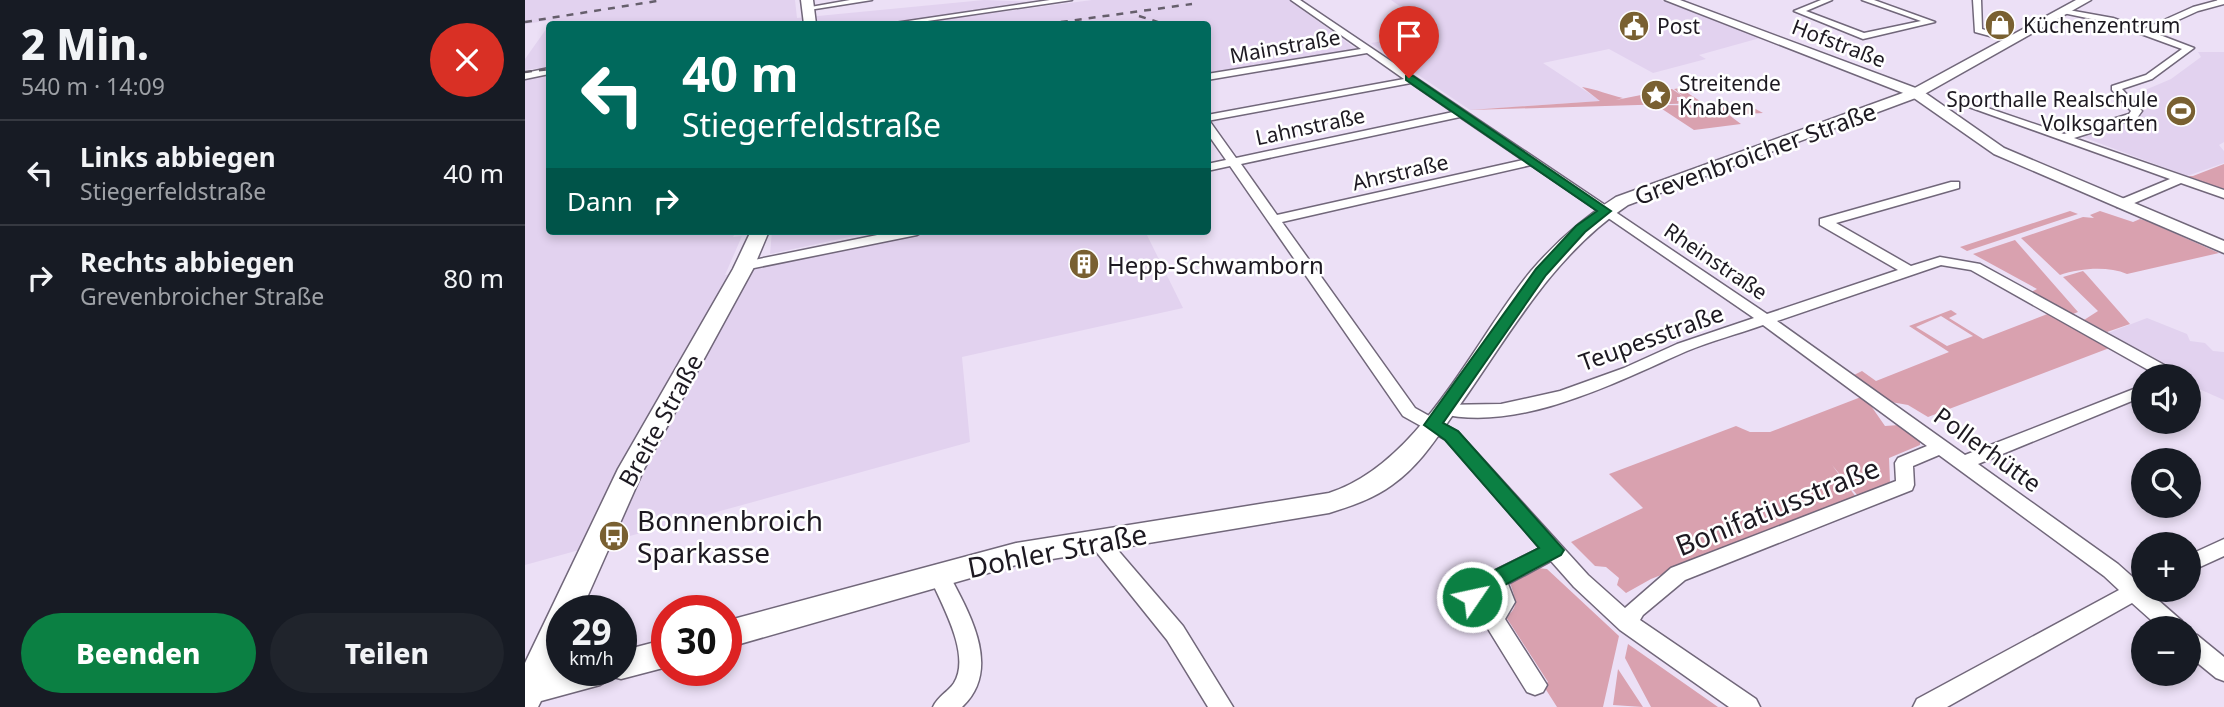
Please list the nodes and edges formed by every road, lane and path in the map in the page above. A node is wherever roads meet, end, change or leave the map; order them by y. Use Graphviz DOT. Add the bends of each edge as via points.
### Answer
graph roads {
  1 [pos="868,0"];
  2 [pos="1068,0"];
  3 [pos="1295,0"];
  4 [pos="1674,0"];
  5 [pos="1828,0"];
  6 [pos="1977,0"];
  7 [pos="2085,0"];
  8 [pos="2223,0"];
  9 [pos="1872,1"];
  10 [pos="808,4"];
  11 [pos="2066,11"];
  12 [pos="914,21"];
  13 [pos="2145,32"];
  14 [pos="2009,40"];
  15 [pos="1369,50"];
  16 [pos="546,72"];
  17 [pos="525,76"];
  18 [pos="1211,76"];
  19 [pos="1413,80"];
  20 [pos="1916,93"];
  21 [pos="1960,102"];
  22 [pos="1462,113"];
  23 [pos="1211,117"];
  24 [pos="1211,131"];
  25 [pos="2067,137"];
  26 [pos="1534,161"];
  27 [pos="1233,162"];
  28 [pos="1211,166"];
  29 [pos="2181,180"];
  30 [pos="1955,185"];
  31 [pos="2224,194"];
  32 [pos="2121,204"];
  33 [pos="1605,211"];
  34 [pos="1274,220"];
  35 [pos="758,235"];
  36 [pos="897,235"];
  37 [pos="2224,248"];
  38 [pos="744,266"];
  39 [pos="1909,271"];
  40 [pos="1766,320"];
  41 [pos="2151,364"];
  42 [pos="2131,395"];
  43 [pos="1439,417"];
  44 [pos="1940,447"];
  45 [pos="1963,463"];
  46 [pos="1388,477"];
  47 [pos="1097,539"];
  48 [pos="2224,547"];
  49 [pos="1553,550"];
  50 [pos="2201,558"];
  51 [pos="939,575"];
  52 [pos="2131,583"];
  53 [pos="2131,593"];
  54 [pos="572,595"];
  55 [pos="2151,602"];
  56 [pos="2163,616"];
  57 [pos="1627,623"];
  58 [pos="742,630"];
  59 [pos="546,652"];
  60 [pos="2201,652"];
  61 [pos="2224,671"];
  62 [pos="1535,685"];
  63 [pos="549,686"];
  64 [pos="527,693"];
  65 [pos="945,707"];
  66 [pos="1221,707"];
  67 [pos="1748,707"];
  68 [pos="1925,707"];
  1 -- 10 [label="street"];
  2 -- 12 [label="street"];
  3 -- 15 [label="street, Rheinstraße"];
  4 -- 20 [label="street, Hofstraße"];
  5 -- 9 [label="street" via="1798,11 1863,36 1931,22"];
  6 -- 14 [label="street" via="1978,30"];
  7 -- 11 [label="main road, Grevenbroicher Straße"];
  8 -- 13 [label="street"];
  11 -- 13 [label="street"];
  11 -- 14 [label="main road, Grevenbroicher Straße"];
  13 -- 25 [label="street" via="2189,48 2149,77 2116,88 2137,111"];
  14 -- 20 [label="main road, Grevenbroicher Straße"];
  15 -- 18 [label="street, Mainstraße"];
  15 -- 19 [label="street, Rheinstraße"];
  16 -- 17 [label="street"];
  19 -- 22 [label="street, Rheinstraße"];
  19 -- 23 [label="street"];
  20 -- 32 [label="street, Hofstraße" via="1999,151"];
  20 -- 33 [label="main road, Grevenbroicher Straße"];
  21 -- 25 [label="street"];
  22 -- 26 [label="street, Rheinstraße"];
  22 -- 27 [label="street, Lahnstraße"];
  24 -- 27 [label="street"];
  25 -- 29 [label="street"];
  26 -- 33 [label="street, Rheinstraße"];
  26 -- 34 [label="street, Ahrstraße"];
  27 -- 28 [label="street, Lahnstraße"];
  27 -- 34 [label="street"];
  29 -- 31 [label="street"];
  29 -- 32 [label="street"];
  30 -- 39 [label="street" via="1825,222"];
  32 -- 37 [label="street, Hofstraße"];
  33 -- 40 [label="street, Rheinstraße"];
  33 -- 43 [label="main road, Grevenbroicher Straße" via="1580,229 1541,272"];
  34 -- 43 [label="street" via="1409,412"];
  35 -- 38 [label="main road, Breite Straße"];
  36 -- 38 [label="street"];
  38 -- 54 [label="main road, Breite Straße" via="631,469"];
  39 -- 40 [label="street, Teupesstraße"];
  39 -- 41 [label="street, Teupesstraße" via="1940,261 1975,267"];
  40 -- 43 [label="street, Teupesstraße" via="1525,407"];
  40 -- 44 [label="street, Pollerhütte"];
  42 -- 45 [label="street"];
  43 -- 46 [label="main road, Grevenbroicher Straße"];
  43 -- 49 [label="street"];
  44 -- 45 [label="street, Pollerhütte"];
  44 -- 57 [label="street, Bonifatiusstraße" via="1904,463 1905,485 1678,574 1635,609"];
  45 -- 52 [label="street, Pollerhütte"];
  46 -- 47 [label="main road, Dohler Straße" via="1364,493 1329,503"];
  47 -- 51 [label="main road, Dohler Straße"];
  47 -- 66 [label="street" via="1175,633"];
  48 -- 50 [label="street"];
  49 -- 57 [label="street"];
  49 -- 62 [label="street" via="1486,586 1501,591 1506,599 1501,611 1490,614"];
  51 -- 58 [label="main road, Dohler Straße"];
  51 -- 65 [label="street" via="964,626 970,671 964,690"];
  53 -- 68 [label="street"];
  55 -- 56 [label="street, Pollerhütte"];
  57 -- 67 [label="street"];
  59 -- 64 [label="main road"];
  60 -- 61 [label="street"];
  63 -- 64 [label="main road"];
}
